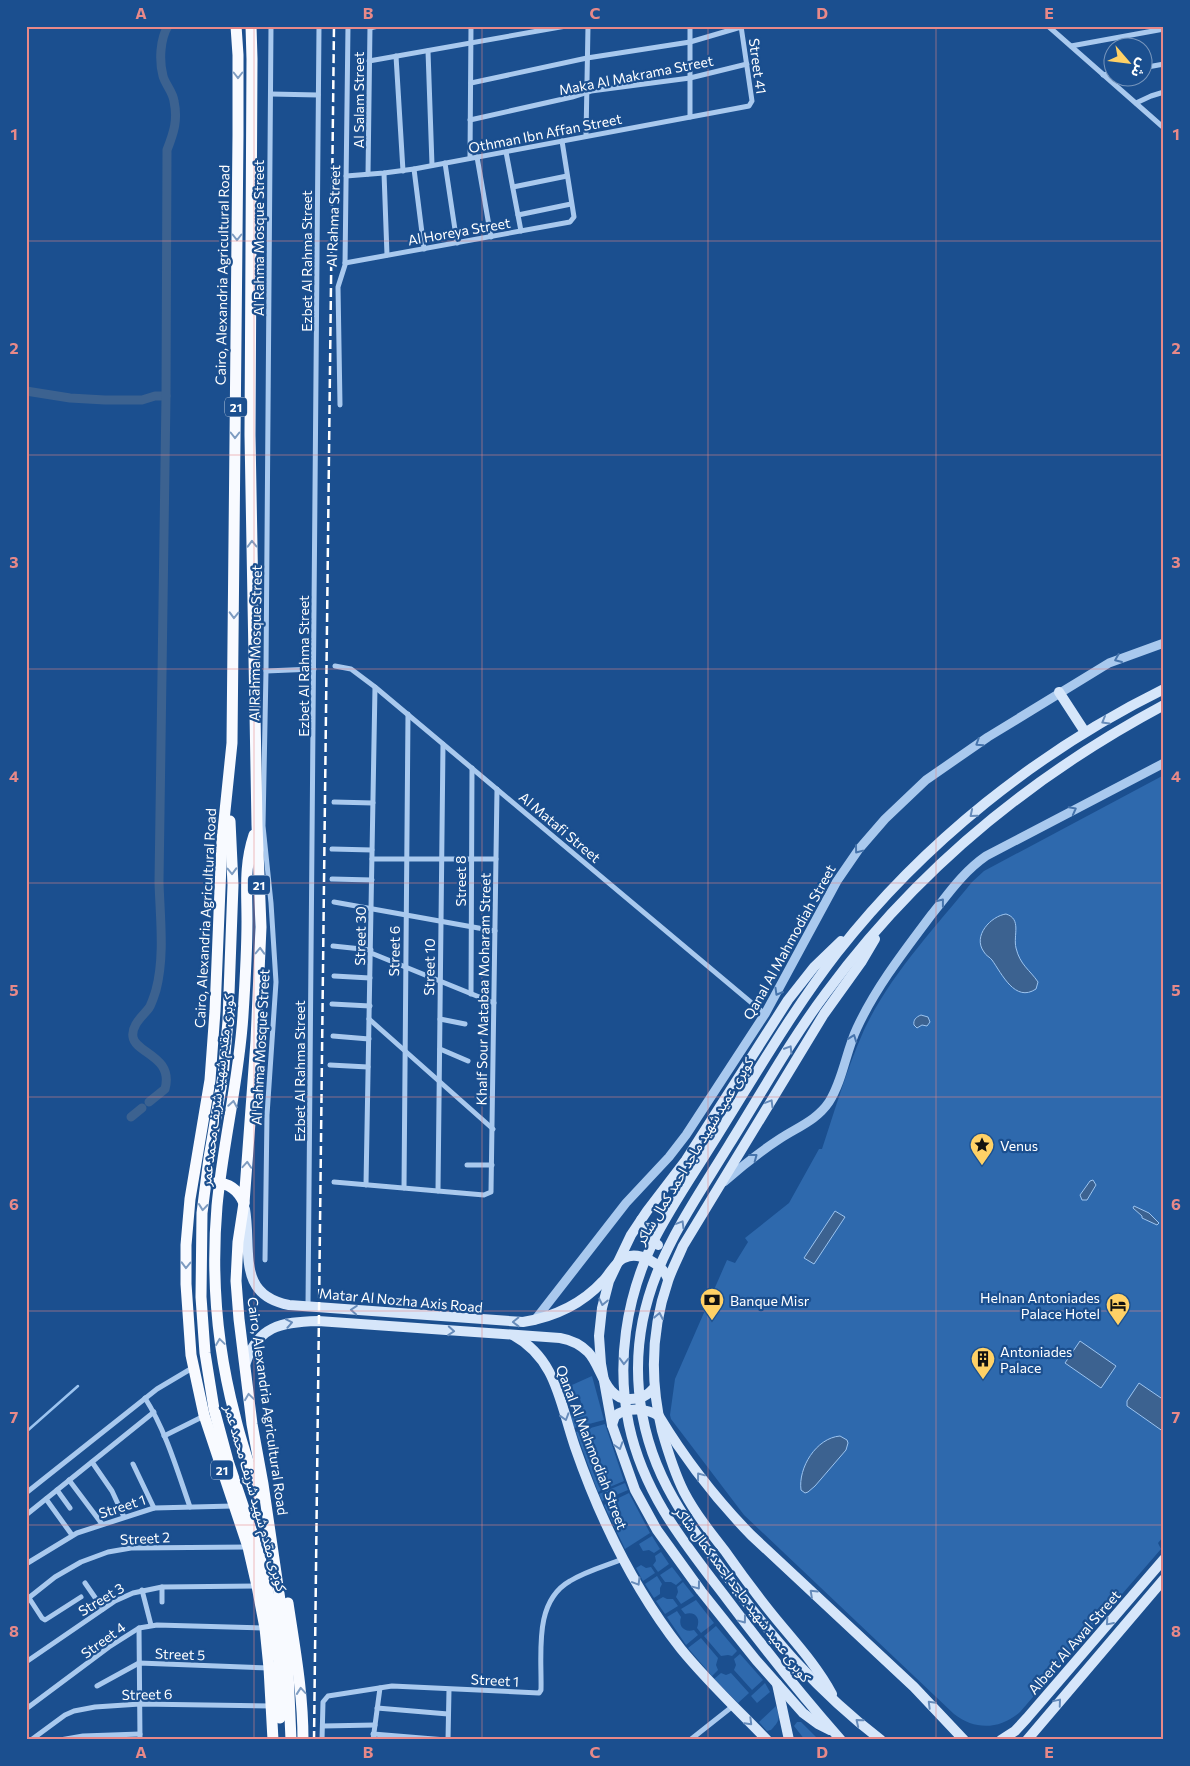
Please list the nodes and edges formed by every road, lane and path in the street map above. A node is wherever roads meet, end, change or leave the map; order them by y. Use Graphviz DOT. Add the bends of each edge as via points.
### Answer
graph roads {
  1 [pos="236,26"];
  2 [pos="251,26"];
  3 [pos="271,26"];
  4 [pos="319,26"];
  5 [pos="348,26"];
  6 [pos="378,26"];
  7 [pos="471,26"];
  8 [pos="566,26"];
  9 [pos="588,26"];
  10 [pos="690,26"];
  11 [pos="1048,26"];
  12 [pos="370,27"];
  13 [pos="741,27"];
  14 [pos="1164,29"];
  15 [pos="690,42"];
  16 [pos="471,43"];
  17 [pos="1070,46"];
  18 [pos="428,51"];
  19 [pos="396,56"];
  20 [pos="587,58"];
  21 [pos="369,61"];
  22 [pos="747,64"];
  23 [pos="1102,74"];
  24 [pos="690,78"];
  25 [pos="470,83"];
  26 [pos="1118,88"];
  27 [pos="586,92"];
  28 [pos="1164,92"];
  29 [pos="271,94"];
  30 [pos="318,95"];
  31 [pos="1136,104"];
  32 [pos="747,107"];
  33 [pos="690,117"];
  34 [pos="470,120"];
  35 [pos="1164,128"];
  36 [pos="586,136"];
  37 [pos="562,141"];
  38 [pos="506,152"];
  39 [pos="476,157"];
  40 [pos="470,158"];
  41 [pos="445,163"];
  42 [pos="432,165"];
  43 [pos="414,169"];
  44 [pos="403,170"];
  45 [pos="368,174"];
  46 [pos="384,174"];
  47 [pos="346,176"];
  48 [pos="567,176"];
  49 [pos="513,187"];
  50 [pos="572,204"];
  51 [pos="518,215"];
  52 [pos="521,231"];
  53 [pos="491,237"];
  54 [pos="457,243"];
  55 [pos="424,249"];
  56 [pos="387,256"];
  57 [pos="344,263"];
  58 [pos="340,405"];
  59 [pos="1164,643"];
  60 [pos="335,666"];
  61 [pos="314,669"];
  62 [pos="266,671"];
  63 [pos="376,687"];
  64 [pos="1164,689"];
  65 [pos="1059,692"];
  66 [pos="1164,705"];
  67 [pos="408,714"];
  68 [pos="1085,732"];
  69 [pos="443,744"];
  70 [pos="1164,763"];
  71 [pos="472,768"];
  72 [pos="228,787"];
  73 [pos="497,789"];
  74 [pos="334,802"];
  75 [pos="373,803"];
  76 [pos="257,825"];
  77 [pos="332,849"];
  78 [pos="372,850"];
  79 [pos="372,859"];
  80 [pos="406,859"];
  81 [pos="442,859"];
  82 [pos="471,859"];
  83 [pos="496,859"];
  84 [pos="332,879"];
  85 [pos="372,880"];
  86 [pos="334,902"];
  87 [pos="371,907"];
  88 [pos="406,914"];
  89 [pos="441,920"];
  90 [pos="882,925"];
  91 [pos="471,926"];
  92 [pos="495,930"];
  93 [pos="854,932"];
  94 [pos="332,946"];
  95 [pos="371,951"];
  96 [pos="406,967"];
  97 [pos="334,976"];
  98 [pos="370,978"];
  99 [pos="440,982"];
  100 [pos="471,994"];
  101 [pos="494,1003"];
  102 [pos="332,1004"];
  103 [pos="370,1006"];
  104 [pos="765,1014"];
  105 [pos="369,1019"];
  106 [pos="440,1019"];
  107 [pos="464,1024"];
  108 [pos="333,1036"];
  109 [pos="369,1039"];
  110 [pos="440,1049"];
  111 [pos="405,1050"];
  112 [pos="468,1061"];
  113 [pos="330,1065"];
  114 [pos="368,1067"];
  115 [pos="439,1081"];
  116 [pos="493,1129"];
  117 [pos="467,1165"];
  118 [pos="492,1165"];
  119 [pos="334,1182"];
  120 [pos="366,1185"];
  121 [pos="404,1188"];
  122 [pos="717,1189"];
  123 [pos="438,1191"];
  124 [pos="190,1199"];
  125 [pos="244,1203"];
  126 [pos="641,1220"];
  127 [pos="683,1246"];
  128 [pos="265,1260"];
  129 [pos="615,1266"];
  130 [pos="668,1279"];
  131 [pos="308,1307"];
  132 [pos="535,1320"];
  133 [pos="513,1335"];
  134 [pos="194,1366"];
  135 [pos="244,1366"];
  136 [pos="604,1381"];
  137 [pos="654,1388"];
  138 [pos="145,1398"];
  139 [pos="154,1412"];
  140 [pos="204,1416"];
  141 [pos="659,1416"];
  142 [pos="252,1424"];
  143 [pos="612,1424"];
  144 [pos="210,1432"];
  145 [pos="164,1436"];
  146 [pos="92,1462"];
  147 [pos="133,1464"];
  148 [pos="69,1480"];
  149 [pos="57,1490"];
  150 [pos="26,1493"];
  151 [pos="46,1499"];
  152 [pos="234,1506"];
  153 [pos="190,1507"];
  154 [pos="70,1508"];
  155 [pos="154,1508"];
  156 [pos="26,1515"];
  157 [pos="124,1517"];
  158 [pos="102,1524"];
  159 [pos="72,1536"];
  160 [pos="248,1547"];
  161 [pos="624,1559"];
  162 [pos="1164,1559"];
  163 [pos="26,1564"];
  164 [pos="1164,1579"];
  165 [pos="85,1583"];
  166 [pos="257,1586"];
  167 [pos="162,1587"];
  168 [pos="142,1590"];
  169 [pos="81,1597"];
  170 [pos="28,1599"];
  171 [pos="162,1602"];
  172 [pos="1126,1604"];
  173 [pos="103,1609"];
  174 [pos="1136,1612"];
  175 [pos="151,1625"];
  176 [pos="139,1628"];
  177 [pos="265,1628"];
  178 [pos="26,1662"];
  179 [pos="140,1663"];
  180 [pos="269,1668"];
  181 [pos="777,1683"];
  182 [pos="96,1686"];
  183 [pos="380,1688"];
  184 [pos="449,1690"];
  185 [pos="140,1704"];
  186 [pos="837,1704"];
  187 [pos="272,1706"];
  188 [pos="734,1706"];
  189 [pos="377,1708"];
  190 [pos="26,1709"];
  191 [pos="448,1714"];
  192 [pos="375,1725"];
  193 [pos="322,1726"];
  194 [pos="838,1736"];
  195 [pos="140,1737"];
  196 [pos="373,1737"];
  197 [pos="423,1739"];
  198 [pos="31,1740"];
  199 [pos="60,1740"];
  200 [pos="273,1740"];
  201 [pos="280,1740"];
  202 [pos="292,1740"];
  203 [pos="303,1740"];
  204 [pos="322,1740"];
  205 [pos="447,1740"];
  206 [pos="690,1740"];
  207 [pos="767,1740"];
  208 [pos="789,1740"];
  209 [pos="881,1740"];
  210 [pos="964,1740"];
  211 [pos="1002,1740"];
  212 [pos="1027,1740"];
  1 -- 72 [label="highway, Cairo, Alexandria Agricultural Road / 21, one-way" via="235,568 232,743"];
  76 -- 2 [label="highway, Cairo, Alexandria Agricultural Road / 21, one-way" via="250,435"];
  3 -- 29 [label="street, Al Rahma Mosque Street"];
  4 -- 30 [label="street, Ezbet Al Rahma Street"];
  5 -- 47 [label="street, Al Rahma Street"];
  6 -- 12 [label="street"];
  7 -- 16 [label="street"];
  8 -- 16 [label="street"];
  9 -- 20 [label="street"];
  10 -- 15 [label="street"];
  11 -- 17 [label="street"];
  12 -- 21 [label="street, Al Salam Street"];
  13 -- 15 [label="street"];
  13 -- 22 [label="street, Street 41"];
  14 -- 17 [label="street"];
  15 -- 20 [label="street"];
  15 -- 24 [label="street"];
  16 -- 18 [label="street"];
  16 -- 25 [label="street"];
  17 -- 23 [label="street"];
  18 -- 19 [label="street"];
  18 -- 42 [label="street"];
  19 -- 21 [label="street"];
  19 -- 44 [label="street"];
  20 -- 25 [label="street"];
  20 -- 27 [label="street"];
  21 -- 45 [label="street, Al Salam Street"];
  22 -- 24 [label="street, Maka Al Makrama Street"];
  22 -- 32 [label="street, Street 41" via="752,101"];
  24 -- 27 [label="street, Maka Al Makrama Street"];
  24 -- 33 [label="street"];
  25 -- 34 [label="street"];
  26 -- 31 [label="street"];
  27 -- 34 [label="street, Maka Al Makrama Street"];
  27 -- 36 [label="street"];
  28 -- 31 [label="street"];
  29 -- 30 [label="street"];
  29 -- 62 [label="street, Al Rahma Mosque Street"];
  30 -- 61 [label="street, Ezbet Al Rahma Street"];
  31 -- 35 [label="street"];
  32 -- 33 [label="street, Othman Ibn Affan Street"];
  33 -- 36 [label="street, Othman Ibn Affan Street"];
  34 -- 40 [label="street"];
  36 -- 37 [label="street, Othman Ibn Affan Street"];
  37 -- 38 [label="street, Othman Ibn Affan Street"];
  37 -- 48 [label="street"];
  38 -- 39 [label="street, Othman Ibn Affan Street"];
  38 -- 49 [label="street"];
  39 -- 40 [label="street, Othman Ibn Affan Street"];
  39 -- 53 [label="street"];
  40 -- 41 [label="street, Othman Ibn Affan Street"];
  41 -- 42 [label="street, Othman Ibn Affan Street"];
  41 -- 54 [label="street"];
  42 -- 43 [label="street, Othman Ibn Affan Street"];
  43 -- 44 [label="street, Othman Ibn Affan Street"];
  43 -- 55 [label="street"];
  44 -- 46 [label="street, Othman Ibn Affan Street"];
  45 -- 46 [label="street, Othman Ibn Affan Street"];
  45 -- 47 [label="street, Othman Ibn Affan Street"];
  46 -- 56 [label="street"];
  47 -- 57 [label="street, Al Rahma Street"];
  48 -- 49 [label="street"];
  48 -- 50 [label="street"];
  49 -- 51 [label="street"];
  50 -- 51 [label="street"];
  50 -- 52 [label="street, Al Horeya Street" via="574,217 568,223"];
  51 -- 52 [label="street"];
  52 -- 53 [label="street, Al Horeya Street"];
  53 -- 54 [label="street, Al Horeya Street"];
  54 -- 55 [label="street, Al Horeya Street"];
  55 -- 56 [label="street, Al Horeya Street"];
  56 -- 57 [label="street, Al Horeya Street"];
  57 -- 58 [label="street, Al Rahma Street" via="338,291"];
  59 -- 65 [label="street, Qanal Al Mahmodiah Street, one-way" via="1117,659"];
  60 -- 63 [label="street, Al Matafi Street" via="350,669"];
  61 -- 62 [label="street"];
  61 -- 131 [label="street, Ezbet Al Rahma Street"];
  62 -- 128 [label="street, Al Rahma Mosque Street" via="263,826 272,903 276,982 267,1115"];
  63 -- 67 [label="street, Al Matafi Street"];
  63 -- 75 [label="street, Street 30"];
  64 -- 68 [label="main road, one-way"];
  65 -- 68 [label="main road"];
  65 -- 104 [label="street, Qanal Al Mahmodiah Street, one-way" via="946,764 885,819 837,881"];
  66 -- 90 [label="main road" via="1096,744 1004,808 930,873"];
  67 -- 69 [label="street, Al Matafi Street"];
  67 -- 80 [label="street, Street 6"];
  68 -- 93 [label="main road, one-way" via="1026,772 970,817 918,865"];
  69 -- 71 [label="street, Al Matafi Street"];
  69 -- 81 [label="street, Street 10"];
  122 -- 70 [label="street, one-way" via="754,1157 821,1112 834,1092 858,1026 887,976 968,870 986,856"];
  71 -- 73 [label="street, Al Matafi Street"];
  71 -- 82 [label="street, Street 8"];
  72 -- 124 [label="highway, Cairo, Alexandria Agricultural Road / 21" via="222,840 210,1080"];
  72 -- 201 [label="highway, كوبرى مقدم شهيد شريف محمد عمر, one-way" via="233,885 228,1021 202,1213 200,1297 205,1353 220,1435 259,1554 272,1610 279,1663"];
  73 -- 83 [label="street, Khalf Sour Matabaa Moharam Street"];
  73 -- 104 [label="street, Al Matafi Street"];
  74 -- 75 [label="street"];
  75 -- 78 [label="street, Street 30"];
  125 -- 76 [label="highway, Cairo, Alexandria Agricultural Road / 21, one-way" via="261,927"];
  203 -- 76 [label="highway, كوبرى مقدم شهيد شريف محمد عمر, one-way" via="299,1668 285,1581 235,1418 219,1337 216,1292 217,1204 243,1021 247,864"];
  77 -- 78 [label="street"];
  78 -- 79 [label="street, Street 30"];
  79 -- 80 [label="street"];
  79 -- 85 [label="street, Street 30"];
  80 -- 81 [label="street"];
  80 -- 88 [label="street, Street 6"];
  81 -- 82 [label="street"];
  81 -- 89 [label="street, Street 10"];
  82 -- 83 [label="street"];
  82 -- 91 [label="street, Street 8"];
  83 -- 92 [label="street, Khalf Sour Matabaa Moharam Street"];
  84 -- 85 [label="street"];
  85 -- 87 [label="street, Street 30"];
  86 -- 87 [label="street"];
  87 -- 88 [label="street"];
  87 -- 95 [label="street, Street 30"];
  88 -- 89 [label="street"];
  88 -- 96 [label="street, Street 6"];
  89 -- 91 [label="street"];
  89 -- 99 [label="street, Street 10"];
  122 -- 90 [label="main road, one-way"];
  186 -- 90 [label="main road, كوبرى عميد شهيد ماجد احمد كمال شاكر, one-way" via="771,1635 694,1532 665,1485 651,1451 642,1416 639,1344 649,1291 662,1258 684,1219 807,1020"];
  91 -- 92 [label="street"];
  91 -- 100 [label="street, Street 8"];
  92 -- 101 [label="street, Khalf Sour Matabaa Moharam Street"];
  93 -- 126 [label="main road" via="824,957 796,989 686,1160"];
  93 -- 194 [label="main road, كوبرى عميد شهيد ماجد احمد كمال شاكر, one-way" via="793,1015 665,1220 637,1281 624,1353 626,1407 636,1451 657,1502 763,1647"];
  94 -- 95 [label="street"];
  95 -- 96 [label="street"];
  95 -- 98 [label="street, Street 30"];
  96 -- 99 [label="street"];
  96 -- 111 [label="street, Street 6"];
  97 -- 98 [label="street"];
  98 -- 103 [label="street, Street 30"];
  99 -- 100 [label="street"];
  99 -- 106 [label="street, Street 10"];
  100 -- 101 [label="street"];
  101 -- 116 [label="street, Khalf Sour Matabaa Moharam Street"];
  102 -- 103 [label="street"];
  103 -- 105 [label="street, Street 30"];
  104 -- 132 [label="street, Qanal Al Mahmodiah Street" via="682,1140 626,1203"];
  105 -- 109 [label="street, Street 30"];
  105 -- 111 [label="street"];
  106 -- 107 [label="street"];
  106 -- 110 [label="street, Street 10"];
  108 -- 109 [label="street"];
  109 -- 114 [label="street, Street 30"];
  110 -- 112 [label="street"];
  110 -- 115 [label="street, Street 10"];
  111 -- 115 [label="street"];
  111 -- 121 [label="street, Street 6"];
  113 -- 114 [label="street"];
  114 -- 120 [label="street, Street 30"];
  115 -- 116 [label="street"];
  115 -- 123 [label="street, Street 10"];
  116 -- 118 [label="street, Khalf Sour Matabaa Moharam Street"];
  117 -- 118 [label="street"];
  118 -- 123 [label="street, Khalf Sour Matabaa Moharam Street" via="492,1190 487,1195"];
  119 -- 120 [label="street"];
  120 -- 121 [label="street"];
  121 -- 123 [label="street"];
  122 -- 127 [label="main road"];
  124 -- 125 [label="highway" via="202,1186 219,1182 234,1189"];
  124 -- 134 [label="highway, Cairo, Alexandria Agricultural Road / 21, one-way" via="186,1284"];
  125 -- 131 [label="main road, Matar Al Nozha Axis Road" via="249,1264 255,1286 274,1302"];
  125 -- 135 [label="highway, Cairo, Alexandria Agricultural Road / 21" via="236,1281"];
  126 -- 127 [label="main road" via="647,1236 667,1251 675,1252"];
  126 -- 129 [label="main road"];
  127 -- 130 [label="main road"];
  129 -- 130 [label="main road" via="624,1258 637,1256 662,1268"];
  129 -- 132 [label="main road, Matar Al Nozha Axis Road" via="594,1291 580,1301 551,1316"];
  129 -- 136 [label="main road, one-way" via="600,1322 599,1350"];
  137 -- 130 [label="main road, one-way" via="655,1338"];
  132 -- 131 [label="main road, Matar Al Nozha Axis Road, one-way" via="510,1323"];
  135 -- 133 [label="main road, Matar Al Nozha Axis Road, one-way" via="249,1350 260,1337 274,1328 298,1322"];
  133 -- 136 [label="main road, Matar Al Nozha Axis Road" via="568,1339 593,1358"];
  133 -- 161 [label="main road, Qanal Al Mahmodiah Street, one-way" via="530,1346 548,1368 580,1462"];
  134 -- 138 [label="street"];
  134 -- 140 [label="highway, Cairo, Alexandria Agricultural Road / 21"];
  142 -- 135 [label="highway, Cairo, Alexandria Agricultural Road / 21, one-way"];
  136 -- 137 [label="main road" via="616,1394 627,1399 640,1399"];
  136 -- 143 [label="main road"];
  137 -- 141 [label="main road"];
  138 -- 139 [label="street"];
  138 -- 150 [label="street"];
  139 -- 145 [label="street"];
  139 -- 146 [label="street"];
  140 -- 144 [label="highway, Cairo, Alexandria Agricultural Road / 21"];
  140 -- 145 [label="street"];
  141 -- 143 [label="main road" via="644,1410 624,1412 615,1416"];
  141 -- 186 [label="main road" via="670,1460 691,1505 817,1669"];
  210 -- 141 [label="main road, one-way" via="933,1705 735,1518 708,1487"];
  142 -- 144 [label="highway" via="248,1431 233,1439 217,1437"];
  142 -- 202 [label="highway, Cairo, Alexandria Agricultural Road / 21" via="287,1648"];
  143 -- 181 [label="main road, one-way" via="635,1490 656,1530 719,1614"];
  144 -- 152 [label="highway, Cairo, Alexandria Agricultural Road / 21"];
  145 -- 153 [label="street"];
  146 -- 148 [label="street"];
  146 -- 157 [label="street" via="112,1491"];
  147 -- 155 [label="street"];
  148 -- 149 [label="street"];
  148 -- 158 [label="street"];
  149 -- 151 [label="street"];
  149 -- 154 [label="street"];
  151 -- 156 [label="street"];
  151 -- 159 [label="street"];
  152 -- 153 [label="street, Street 1"];
  152 -- 160 [label="highway, Cairo, Alexandria Agricultural Road / 21"];
  153 -- 155 [label="street, Street 1"];
  155 -- 157 [label="street, Street 1"];
  157 -- 158 [label="street, Street 1"];
  158 -- 159 [label="street, Street 1"];
  159 -- 163 [label="street, Street 1"];
  160 -- 166 [label="highway, Cairo, Alexandria Agricultural Road / 21"];
  160 -- 170 [label="street, Street 2" via="131,1548 108,1552 73,1566"];
  161 -- 184 [label="street, Street 1" via="570,1580 552,1597 542,1620 541,1690 536,1693"];
  161 -- 188 [label="main road, Qanal Al Mahmodiah Street, one-way" via="681,1648"];
  162 -- 172 [label="main road, Albert Al Awal Street"];
  164 -- 174 [label="main road, Albert Al Awal Street"];
  165 -- 173 [label="street"];
  166 -- 167 [label="street, Street 3"];
  166 -- 177 [label="highway, Cairo, Alexandria Agricultural Road / 21"];
  167 -- 168 [label="street, Street 3"];
  167 -- 171 [label="street"];
  168 -- 173 [label="street, Street 3"];
  168 -- 175 [label="street"];
  169 -- 170 [label="street" via="45,1620"];
  172 -- 174 [label="main road"];
  172 -- 211 [label="main road, Albert Al Awal Street, one-way" via="1022,1724"];
  173 -- 178 [label="street, Street 3"];
  212 -- 174 [label="main road, Albert Al Awal Street, one-way"];
  175 -- 176 [label="street, Street 4"];
  175 -- 177 [label="street, Street 4"];
  176 -- 179 [label="street"];
  176 -- 190 [label="street, Street 4"];
  177 -- 180 [label="highway, Cairo, Alexandria Agricultural Road / 21"];
  179 -- 180 [label="street, Street 5"];
  179 -- 182 [label="street, Street 5"];
  179 -- 185 [label="street"];
  180 -- 187 [label="highway, Cairo, Alexandria Agricultural Road / 21"];
  181 -- 194 [label="main road" via="803,1713"];
  181 -- 208 [label="main road"];
  183 -- 184 [label="street, Street 1"];
  183 -- 189 [label="street"];
  183 -- 193 [label="street, Street 1" via="328,1696 323,1702"];
  184 -- 191 [label="street"];
  185 -- 187 [label="street, Street 6"];
  185 -- 195 [label="street"];
  185 -- 198 [label="street, Street 6" via="74,1711"];
  209 -- 186 [label="main road, one-way"];
  187 -- 200 [label="highway, Cairo, Alexandria Agricultural Road / 21"];
  188 -- 206 [label="street"];
  188 -- 207 [label="main road, Qanal Al Mahmodiah Street, one-way"];
  189 -- 191 [label="street"];
  189 -- 192 [label="street"];
  191 -- 205 [label="street"];
  192 -- 193 [label="street"];
  192 -- 196 [label="street"];
  193 -- 204 [label="street"];
  195 -- 199 [label="street" via="84,1736"];
  196 -- 197 [label="street"];
  197 -- 205 [label="street"];
}
